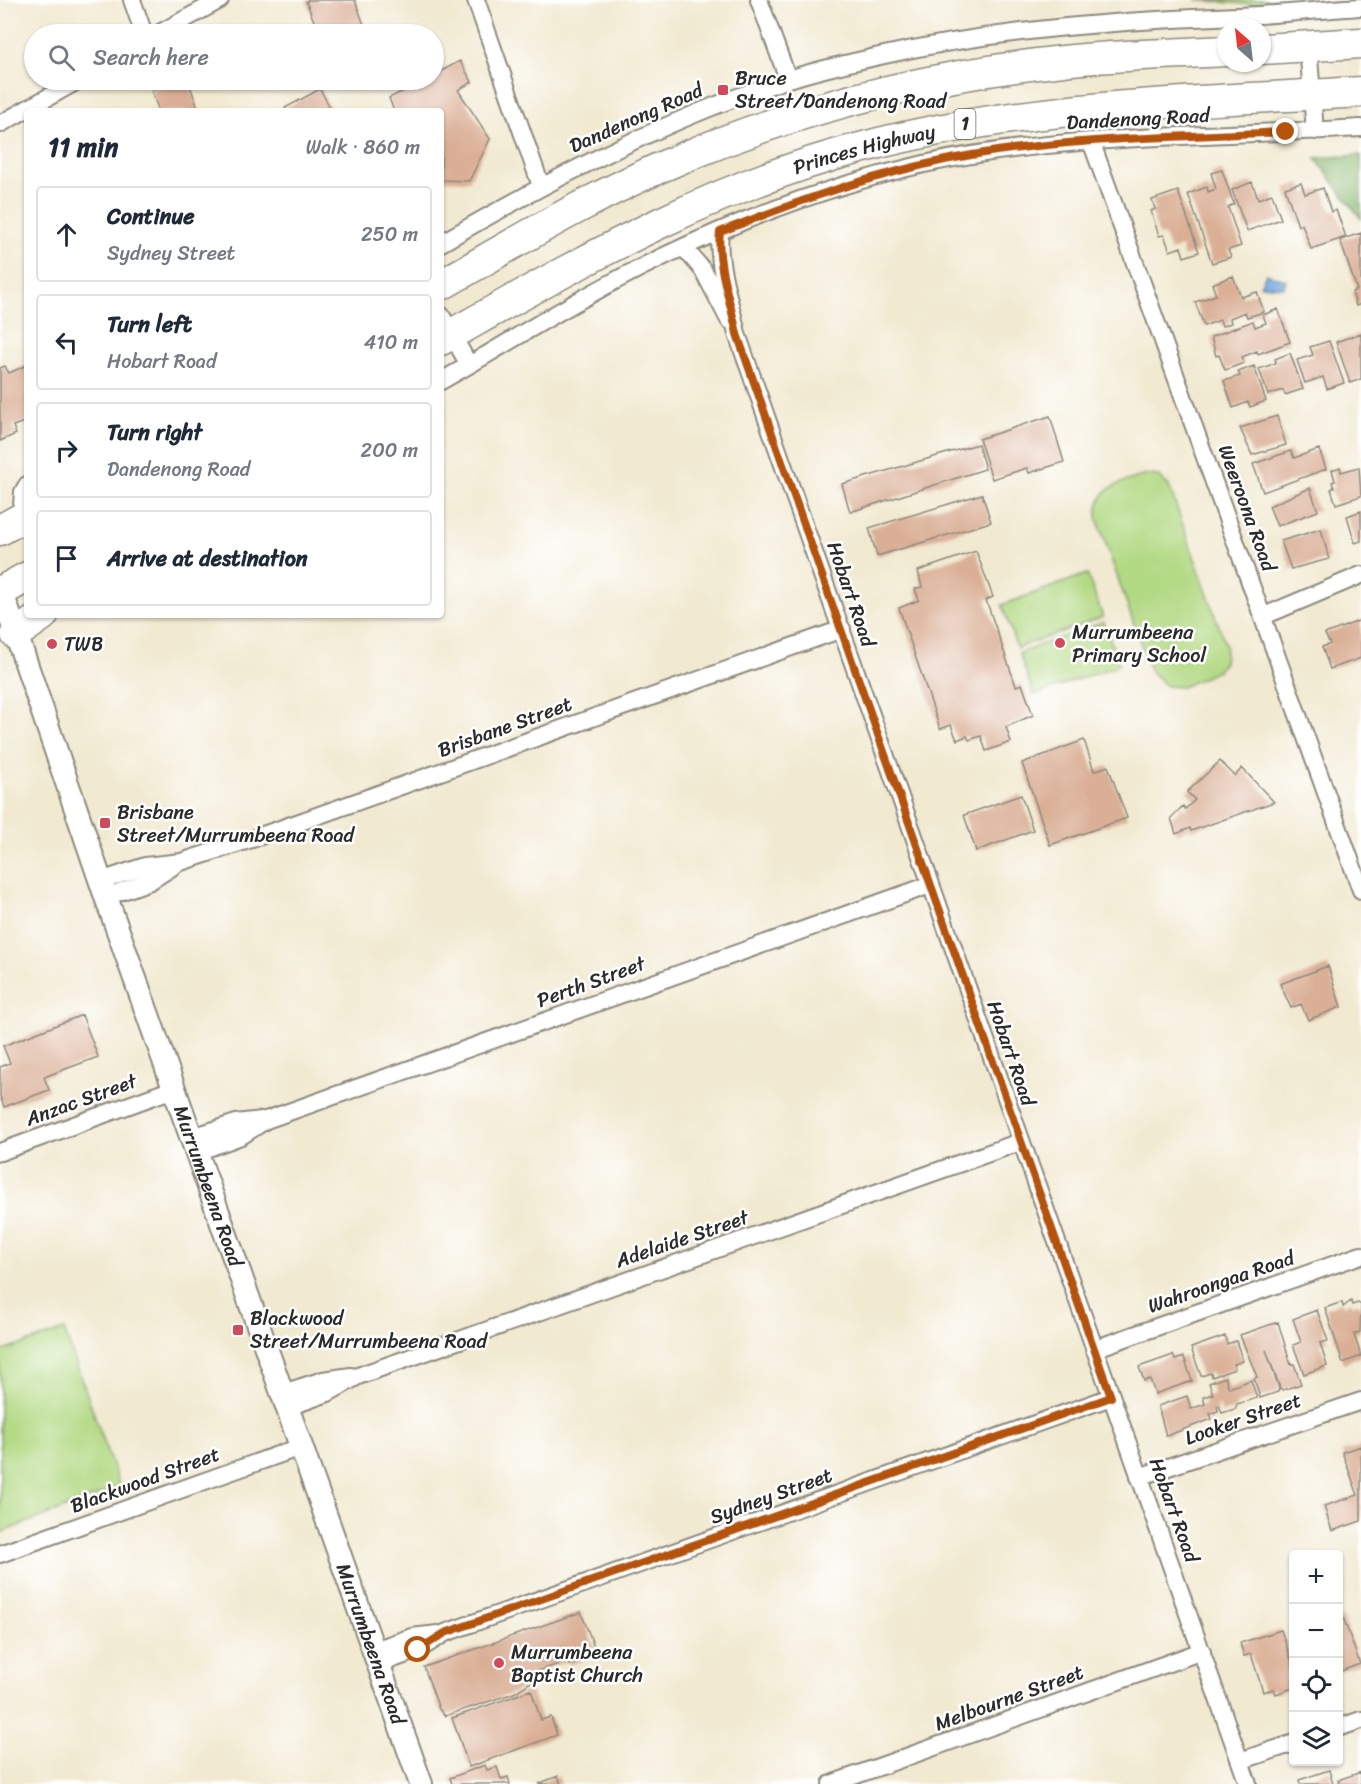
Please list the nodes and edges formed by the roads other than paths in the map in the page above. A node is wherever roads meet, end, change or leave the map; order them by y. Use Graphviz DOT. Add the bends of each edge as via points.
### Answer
graph roads {
  1 [pos="132,0"];
  2 [pos="220,0"];
  3 [pos="476,0"];
  4 [pos="759,0"];
  5 [pos="1300,5"];
  6 [pos="1361,7"];
  7 [pos="140,24"];
  8 [pos="176,24"];
  9 [pos="1361,43"];
  10 [pos="1308,46"];
  11 [pos="1271,48"];
  12 [pos="1217,52"];
  13 [pos="788,79"];
  14 [pos="60,90"];
  15 [pos="1361,92"];
  16 [pos="1312,95"];
  17 [pos="28,108"];
  18 [pos="24,110"];
  19 [pos="0,124"];
  20 [pos="1361,128"];
  21 [pos="1315,131"];
  22 [pos="1090,141"];
  23 [pos="541,186"];
  24 [pos="720,232"];
  25 [pos="444,241"];
  26 [pos="684,248"];
  27 [pos="444,283"];
  28 [pos="444,329"];
  29 [pos="737,334"];
  30 [pos="469,366"];
  31 [pos="444,379"];
  32 [pos="24,490"];
  33 [pos="16,521"];
  34 [pos="1361,575"];
  35 [pos="7,587"];
  36 [pos="1264,616"];
  37 [pos="39,618"];
  38 [pos="842,629"];
  39 [pos="16,634"];
  40 [pos="930,885"];
  41 [pos="104,889"];
  42 [pos="1361,890"];
  43 [pos="176,1088"];
  44 [pos="1020,1142"];
  45 [pos="195,1145"];
  46 [pos="0,1152"];
  47 [pos="1361,1256"];
  48 [pos="1094,1349"];
  49 [pos="1111,1397"];
  50 [pos="286,1400"];
  51 [pos="1361,1401"];
  52 [pos="303,1446"];
  53 [pos="1139,1477"];
  54 [pos="0,1554"];
  55 [pos="1202,1651"];
  56 [pos="376,1657"];
  57 [pos="1361,1720"];
  58 [pos="1343,1726"];
  59 [pos="1289,1744"];
  60 [pos="1240,1761"];
  61 [pos="421,1784"];
  62 [pos="831,1784"];
  63 [pos="1248,1784"];
  1 -- 7 [label="street"];
  2 -- 8 [label="street"];
  3 -- 23 [label="street"];
  4 -- 13 [label="street"];
  5 -- 6 [label="street, Dandenong Road"];
  5 -- 13 [label="street, Dandenong Road" via="1023,30 886,54"];
  9 -- 10 [label="highway"];
  10 -- 11 [label="highway"];
  10 -- 16 [label="street"];
  12 -- 27 [label="highway" via="1013,67 888,91 814,111 645,175"];
  13 -- 23 [label="street, Dandenong Road" via="658,128"];
  14 -- 17 [label="street"];
  15 -- 16 [label="highway, Princes Highway / 1"];
  16 -- 21 [label="street"];
  16 -- 28 [label="highway, Princes Highway / 1" via="1030,114 859,148 741,187 668,218"];
  18 -- 19 [label="street"];
  20 -- 21 [label="street, Dandenong Road"];
  21 -- 22 [label="street, Dandenong Road"];
  22 -- 24 [label="street, Dandenong Road" via="924,164 831,190"];
  22 -- 36 [label="street, Weeroona Road"];
  23 -- 25 [label="street, Dandenong Road"];
  24 -- 26 [label="street, Dandenong Road"];
  24 -- 29 [label="street, Hobart Road" via="719,256"];
  26 -- 29 [label="street, Hobart Road" via="703,270"];
  26 -- 30 [label="street, Dandenong Road" via="581,299"];
  28 -- 30 [label="street"];
  29 -- 38 [label="street, Hobart Road"];
  30 -- 31 [label="street, Dandenong Road"];
  32 -- 33 [label="street"];
  34 -- 36 [label="street"];
  35 -- 39 [label="main road, Murrumbeena Road"];
  36 -- 42 [label="street, Weeroona Road"];
  37 -- 39 [label="highway"];
  38 -- 40 [label="street, Hobart Road"];
  38 -- 41 [label="street, Brisbane Street" via="181,862 150,881"];
  39 -- 41 [label="main road, Murrumbeena Road"];
  40 -- 44 [label="street, Hobart Road"];
  40 -- 45 [label="street, Perth Street" via="266,1120 241,1136"];
  41 -- 43 [label="main road, Murrumbeena Road"];
  43 -- 45 [label="main road, Murrumbeena Road"];
  43 -- 46 [label="street, Anzac Street"];
  44 -- 48 [label="street, Hobart Road"];
  44 -- 50 [label="street, Adelaide Street" via="358,1376 328,1393"];
  45 -- 50 [label="main road, Murrumbeena Road"];
  47 -- 48 [label="street, Wahroongaa Road"];
  48 -- 49 [label="street, Hobart Road"];
  49 -- 53 [label="street, Hobart Road"];
  49 -- 56 [label="street, Sydney Street" via="445,1633 418,1650"];
  50 -- 52 [label="main road, Murrumbeena Road"];
  51 -- 53 [label="street, Looker Street"];
  52 -- 54 [label="street, Blackwood Street"];
  52 -- 56 [label="main road, Murrumbeena Road"];
  53 -- 55 [label="street, Hobart Road"];
  55 -- 60 [label="street, Hobart Road"];
  55 -- 62 [label="street, Melbourne Street"];
  56 -- 61 [label="main road, Murrumbeena Road"];
  57 -- 58 [label="street"];
  59 -- 60 [label="street"];
  60 -- 63 [label="street, Hobart Road"];
}
